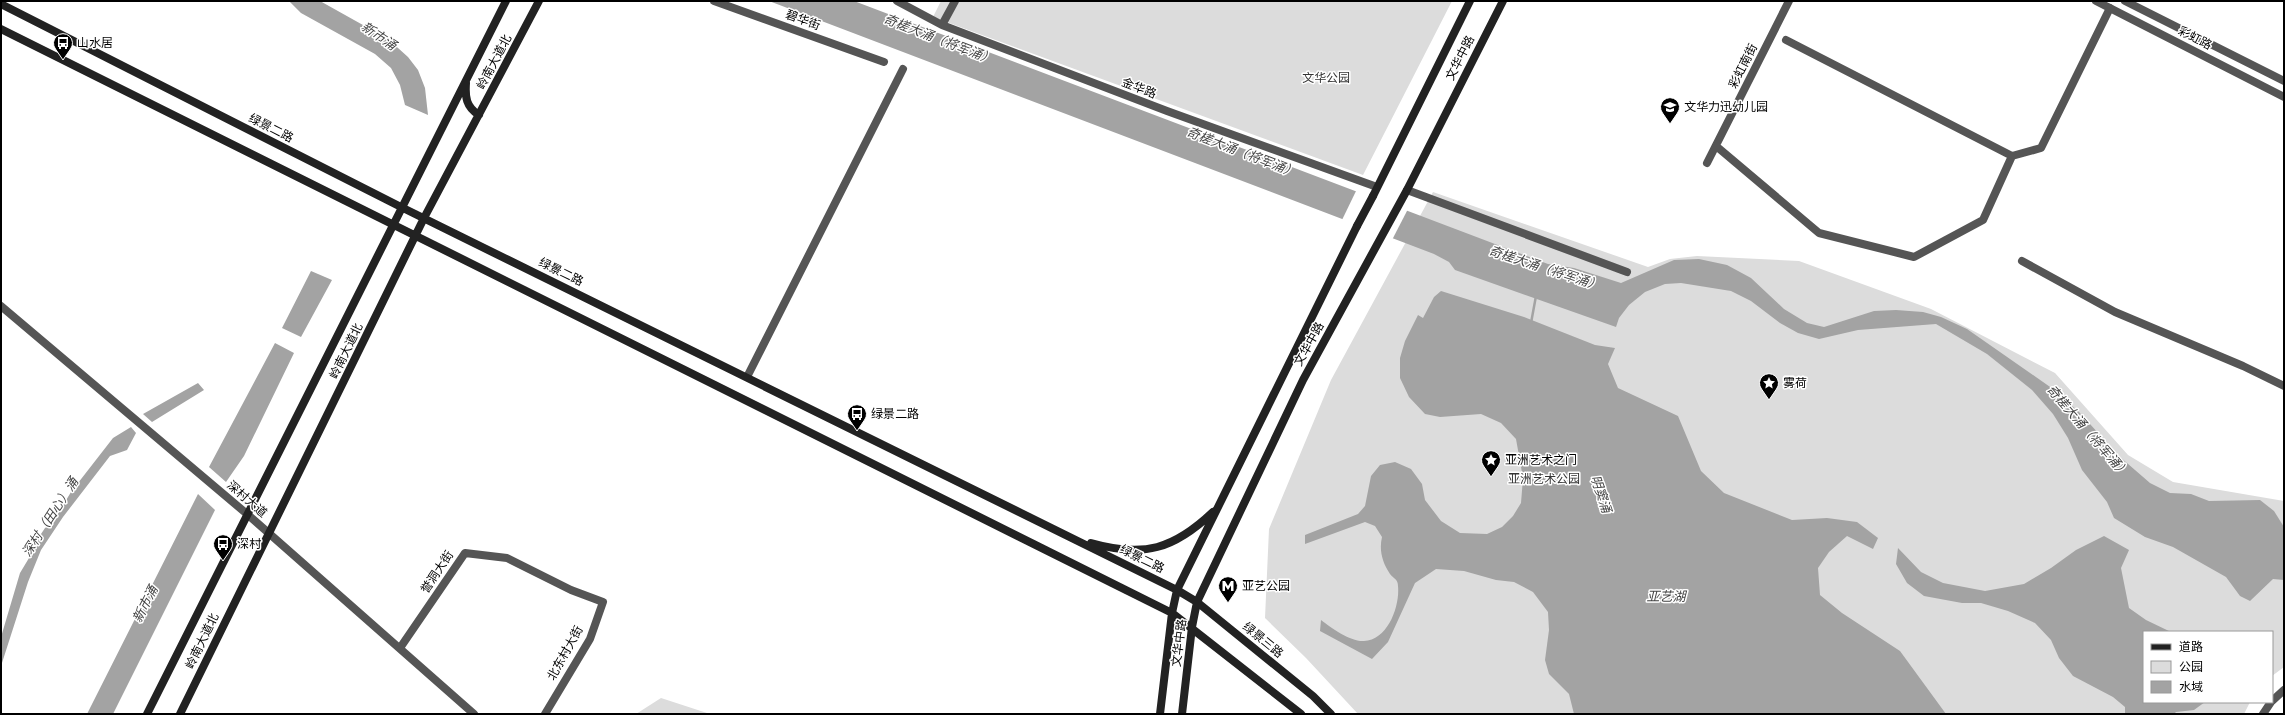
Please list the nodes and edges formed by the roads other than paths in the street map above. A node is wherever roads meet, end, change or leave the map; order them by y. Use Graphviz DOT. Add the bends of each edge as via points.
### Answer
graph roads {
  1 [pos="506,1"];
  2 [pos="539,1"];
  3 [pos="714,1"];
  4 [pos="897,1"];
  5 [pos="955,1"];
  6 [pos="1470,1"];
  7 [pos="1503,1"];
  8 [pos="1789,1"];
  9 [pos="2096,1"];
  10 [pos="2125,1"];
  11 [pos="2135,3"];
  12 [pos="1,4"];
  13 [pos="2110,8"];
  14 [pos="942,25"];
  15 [pos="1,29"];
  16 [pos="1786,40"];
  17 [pos="884,62"];
  18 [pos="903,69"];
  19 [pos="466,78"];
  20 [pos="2284,81"];
  21 [pos="2284,97"];
  22 [pos="479,115"];
  23 [pos="1716,146"];
  24 [pos="2012,156"];
  25 [pos="1707,163"];
  26 [pos="1377,187"];
  27 [pos="1406,190"];
  28 [pos="401,207"];
  29 [pos="424,218"];
  30 [pos="392,224"];
  31 [pos="416,236"];
  32 [pos="2022,261"];
  33 [pos="1627,272"];
  34 [pos="1,306"];
  35 [pos="747,376"];
  36 [pos="2284,386"];
  37 [pos="1218,508"];
  38 [pos="247,514"];
  39 [pos="268,533"];
  40 [pos="1068,536"];
  41 [pos="1177,590"];
  42 [pos="602,602"];
  43 [pos="1197,602"];
  44 [pos="1172,613"];
  45 [pos="1192,627"];
  46 [pos="400,648"];
  47 [pos="2284,690"];
  48 [pos="2273,700"];
  49 [pos="2271,703"];
  50 [pos="147,714"];
  51 [pos="180,714"];
  52 [pos="474,714"];
  53 [pos="545,714"];
  54 [pos="1160,714"];
  55 [pos="1182,714"];
  56 [pos="1301,714"];
  57 [pos="1331,714"];
  58 [pos="2263,714"];
  1 -- 19 [label="main road, 岭南大道北"];
  2 -- 22 [label="main road, 岭南大道北"];
  3 -- 17 [label="street, 碧华街"];
  4 -- 14 [label="street, 金华路"];
  5 -- 14 [label="street"];
  6 -- 26 [label="main road, 文华中路"];
  7 -- 27 [label="main road, 文华中路"];
  8 -- 23 [label="street, 彩虹南街"];
  9 -- 13 [label="street, 彩虹路"];
  10 -- 11 [label="street, 彩虹路"];
  11 -- 20 [label="street, 彩虹路"];
  12 -- 28 [label="main road, 绿景二路"];
  13 -- 21 [label="street, 彩虹路"];
  13 -- 24 [label="street" via="2041,148"];
  14 -- 26 [label="street, 金华路" via="1167,111"];
  15 -- 30 [label="main road"];
  16 -- 24 [label="street"];
  18 -- 35 [label="street"];
  19 -- 22 [label="main road" via="467,104"];
  19 -- 28 [label="main road, 岭南大道北"];
  22 -- 29 [label="main road, 岭南大道北"];
  23 -- 24 [label="street" via="1819,233 1914,257 1983,220"];
  23 -- 25 [label="street, 彩虹南街"];
  26 -- 37 [label="main road, 文华中路, bridge"];
  27 -- 33 [label="street"];
  27 -- 43 [label="main road, 文华中路" via="1303,380"];
  28 -- 29 [label="main road, 绿景二路"];
  28 -- 30 [label="main road, 岭南大道北"];
  29 -- 31 [label="main road, 岭南大道北"];
  29 -- 35 [label="main road, 绿景二路"];
  30 -- 31 [label="main road"];
  30 -- 38 [label="main road, 岭南大道北"];
  31 -- 39 [label="main road, 岭南大道北"];
  31 -- 44 [label="main road"];
  32 -- 36 [label="street" via="2115,312"];
  34 -- 38 [label="street, 深村大道"];
  35 -- 40 [label="main road, 绿景二路"];
  37 -- 40 [label="main road" via="1195,530 1170,544 1140,551 1107,548"];
  37 -- 41 [label="main road, 文华中路"];
  38 -- 39 [label="street, 深村大道"];
  38 -- 50 [label="main road, 岭南大道北"];
  39 -- 46 [label="street, 深村大道"];
  39 -- 51 [label="main road, 岭南大道北"];
  40 -- 41 [label="main road, 绿景二路"];
  41 -- 43 [label="main road, 绿景三路"];
  41 -- 44 [label="main road, 文华中路"];
  42 -- 46 [label="street, 誉洞大街" via="571,590 507,558 465,553"];
  42 -- 53 [label="street, 北东村大街" via="590,639"];
  43 -- 45 [label="main road, 文华中路"];
  43 -- 57 [label="main road, 绿景三路" via="1313,696"];
  44 -- 45 [label="main road"];
  44 -- 54 [label="main road, 文华中路"];
  45 -- 55 [label="main road, 文华中路"];
  45 -- 56 [label="main road"];
  46 -- 52 [label="street, 深村大道"];
  47 -- 48 [label="street"];
  49 -- 58 [label="street"];
}
